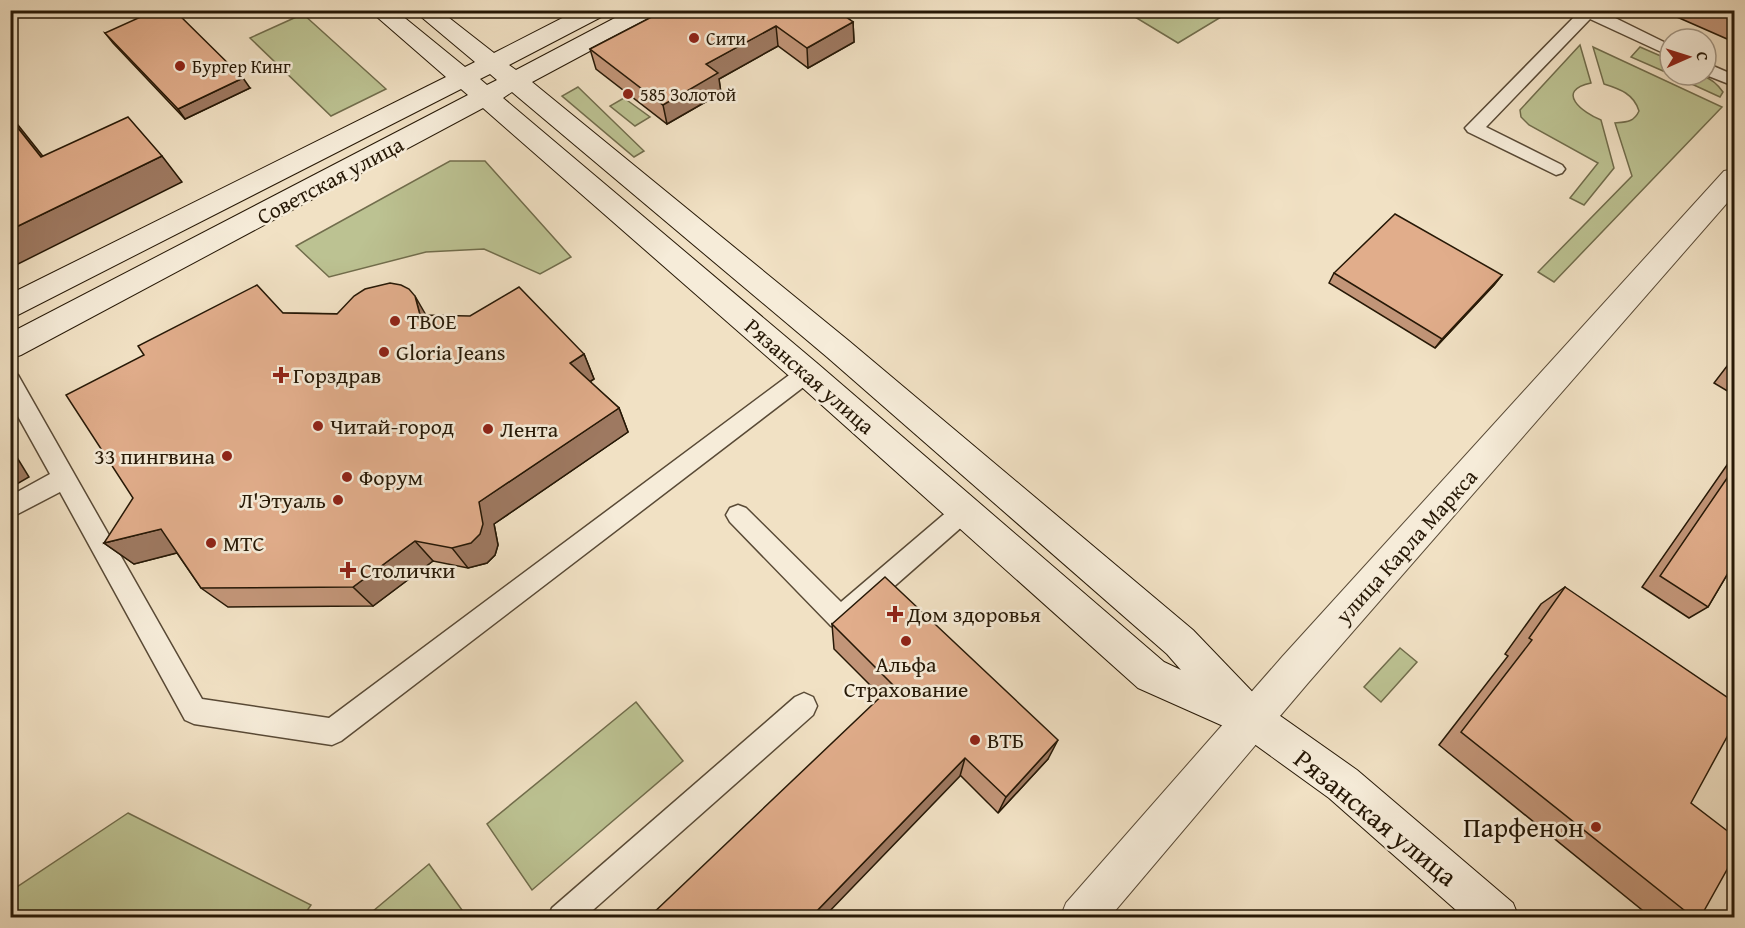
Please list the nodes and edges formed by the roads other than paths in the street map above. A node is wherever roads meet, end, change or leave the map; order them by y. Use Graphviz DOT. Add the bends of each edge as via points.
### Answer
graph roads {
  1 [pos="380,10"];
  2 [pos="424,10"];
  3 [pos="597,10"];
  4 [pos="649,10"];
  5 [pos="1587,11"];
  6 [pos="1658,45"];
  7 [pos="505,73"];
  8 [pos="1718,74"];
  9 [pos="1734,81"];
  10 [pos="475,88"];
  11 [pos="1556,169"];
  12 [pos="1734,178"];
  13 [pos="10,308"];
  14 [pos="10,347"];
  15 [pos="807,373"];
  16 [pos="10,381"];
  17 [pos="64,478"];
  18 [pos="10,508"];
  19 [pos="964,511"];
  20 [pos="738,515"];
  21 [pos="804,706"];
  22 [pos="1252,719"];
  23 [pos="562,918"];
  24 [pos="1081,918"];
  25 [pos="1498,918"];
  1 -- 10 [label="main road, Рязанская улица"];
  2 -- 7 [label="main road, Рязанская улица"];
  3 -- 7 [label="main road, Советская улица"];
  4 -- 7 [label="main road, Советская улица"];
  5 -- 6 [label="lane"];
  5 -- 11 [label="lane" via="1474,129"];
  7 -- 10 [label="main road, Советская улица"];
  7 -- 22 [label="main road, Рязанская улица" via="838,349 1180,642"];
  8 -- 9 [label="lane"];
  10 -- 13 [label="main road, Советская улица"];
  10 -- 14 [label="main road, Советская улица"];
  10 -- 15 [label="main road, Рязанская улица"];
  12 -- 22 [label="main road, улица Карла Маркса"];
  15 -- 17 [label="lane" via="332,732 194,711"];
  15 -- 19 [label="main road, Рязанская улица"];
  16 -- 17 [label="lane"];
  17 -- 18 [label="lane"];
  19 -- 20 [label="lane" via="840,618"];
  19 -- 22 [label="main road, Рязанская улица" via="1151,675"];
  21 -- 23 [label="lane"];
  22 -- 24 [label="main road, улица Карла Маркса"];
  22 -- 25 [label="main road, Рязанская улица" via="1342,784"];
}
